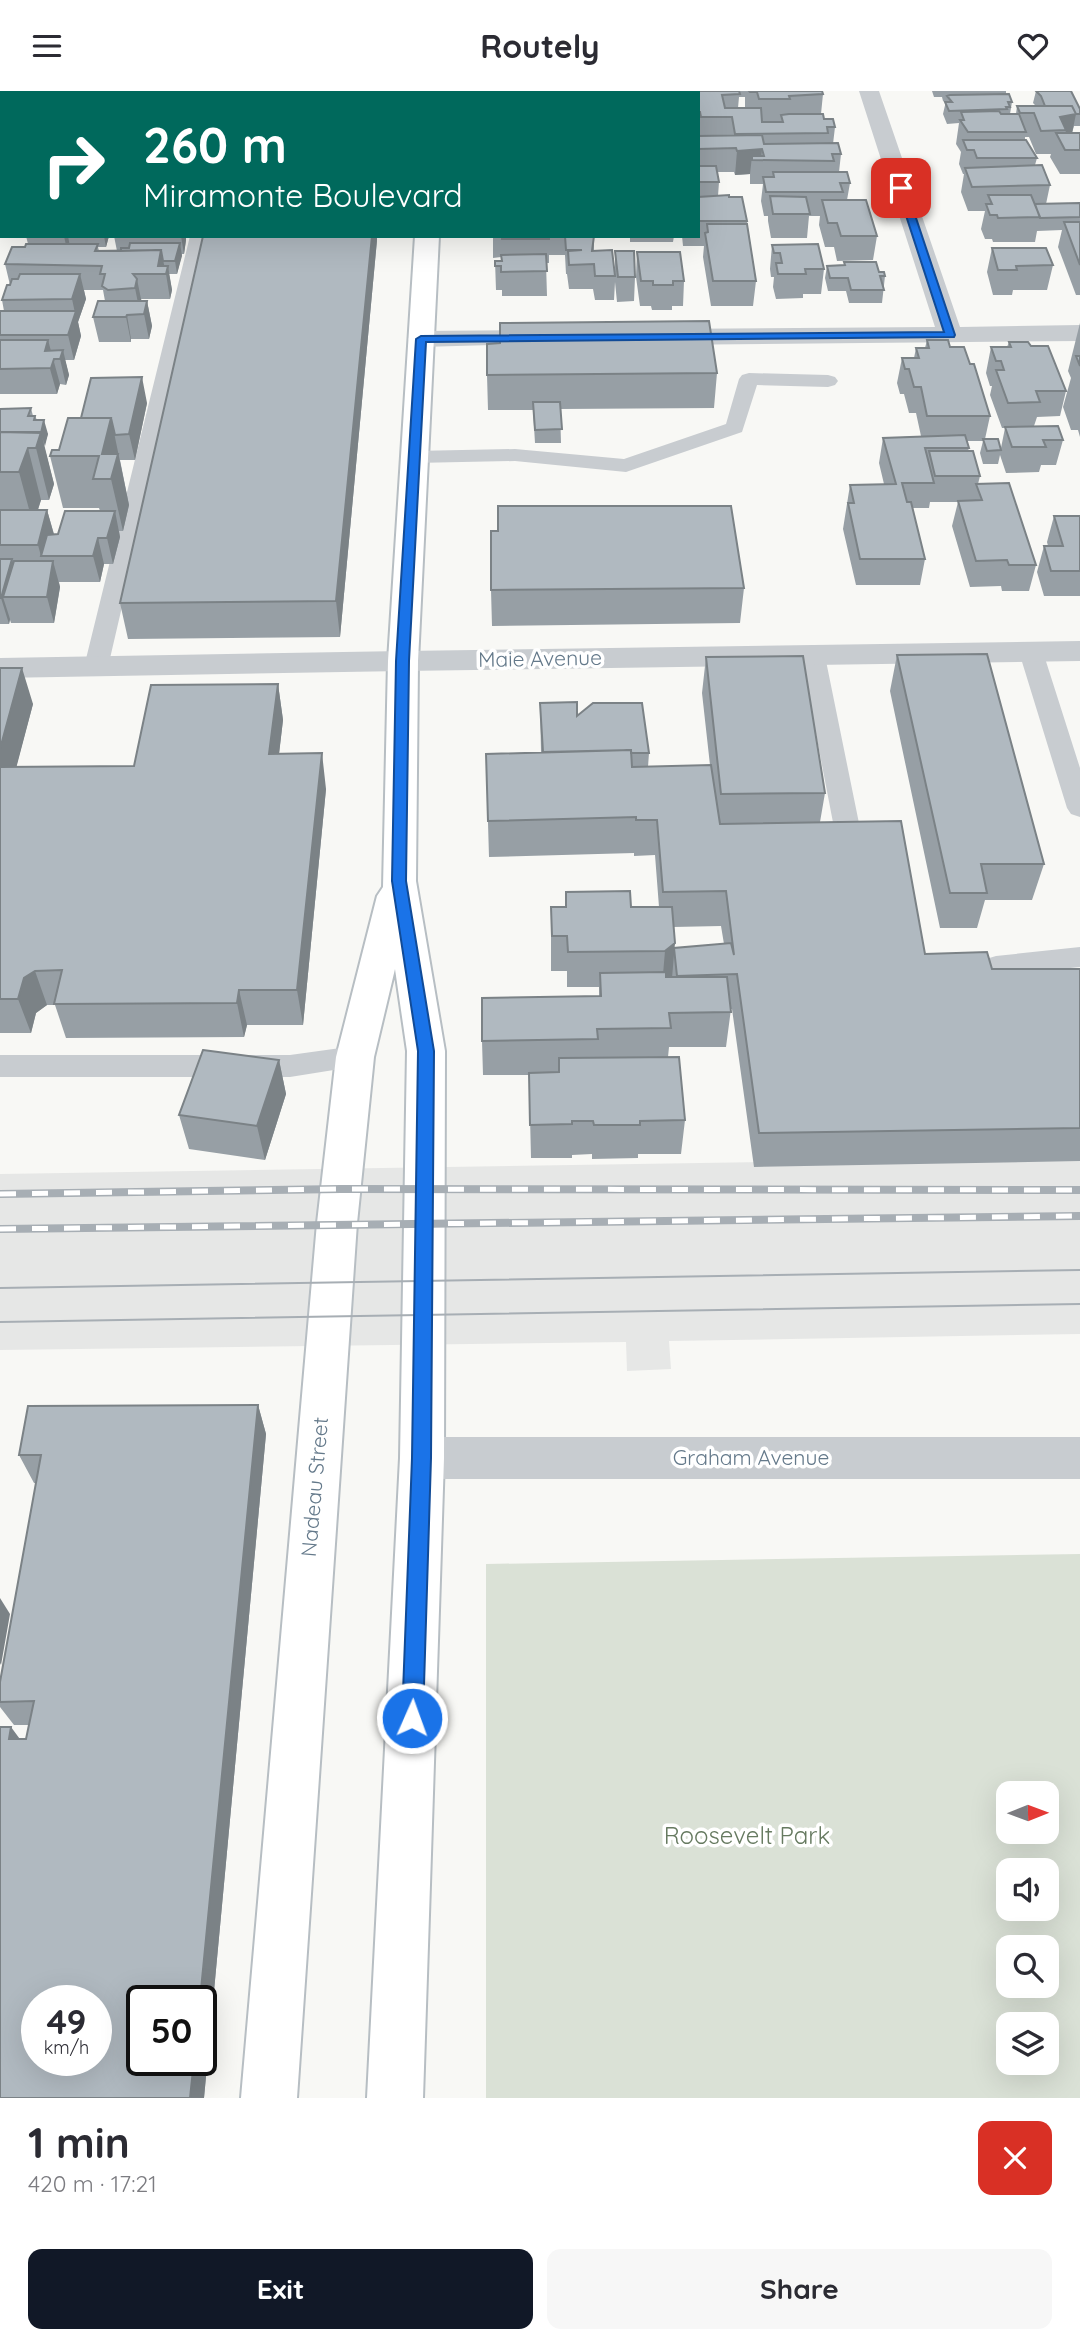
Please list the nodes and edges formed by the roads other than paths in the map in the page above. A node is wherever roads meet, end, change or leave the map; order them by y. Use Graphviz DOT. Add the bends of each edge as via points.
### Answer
graph roads {
  1 [pos="869,91"];
  2 [pos="199,238"];
  3 [pos="427,238"];
  4 [pos="1080,333"];
  5 [pos="950,335"];
  6 [pos="630,337"];
  7 [pos="574,338"];
  8 [pos="421,339"];
  9 [pos="828,381"];
  10 [pos="414,457"];
  11 [pos="1080,651"];
  12 [pos="1031,652"];
  13 [pos="813,656"];
  14 [pos="403,661"];
  15 [pos="96,667"];
  16 [pos="0,668"];
  17 [pos="1080,808"];
  18 [pos="849,838"];
  19 [pos="399,881"];
  20 [pos="1080,957"];
  21 [pos="996,966"];
  22 [pos="355,1057"];
  23 [pos="0,1066"];
  24 [pos="422,1458"];
  25 [pos="1080,1458"];
  26 [pos="269,2098"];
  27 [pos="395,2098"];
  1 -- 5 [label="street"];
  2 -- 15 [label="lane"];
  3 -- 8 [label="main road, Nadeau Street"];
  4 -- 5 [label="street"];
  5 -- 6 [label="street"];
  7 -- 8 [label="street"];
  8 -- 10 [label="main road, Nadeau Street"];
  9 -- 10 [label="lane" via="749,379 735,428 626,466 515,455"];
  10 -- 14 [label="main road, Nadeau Street"];
  11 -- 12 [label="street, Maie Avenue"];
  12 -- 13 [label="street, Maie Avenue"];
  12 -- 17 [label="lane"];
  13 -- 14 [label="street, Maie Avenue"];
  13 -- 18 [label="lane"];
  14 -- 15 [label="street, Maie Avenue"];
  14 -- 19 [label="main road, Nadeau Street"];
  15 -- 16 [label="street, Maie Avenue"];
  19 -- 22 [label="main road, Nadeau Street"];
  19 -- 24 [label="main road, Nadeau Street" via="426,1051"];
  20 -- 21 [label="lane"];
  22 -- 23 [label="lane" via="290,1066"];
  22 -- 26 [label="main road, Nadeau Street" via="311,1534"];
  24 -- 25 [label="street, Graham Avenue"];
  24 -- 27 [label="main road, Nadeau Street"];
}
